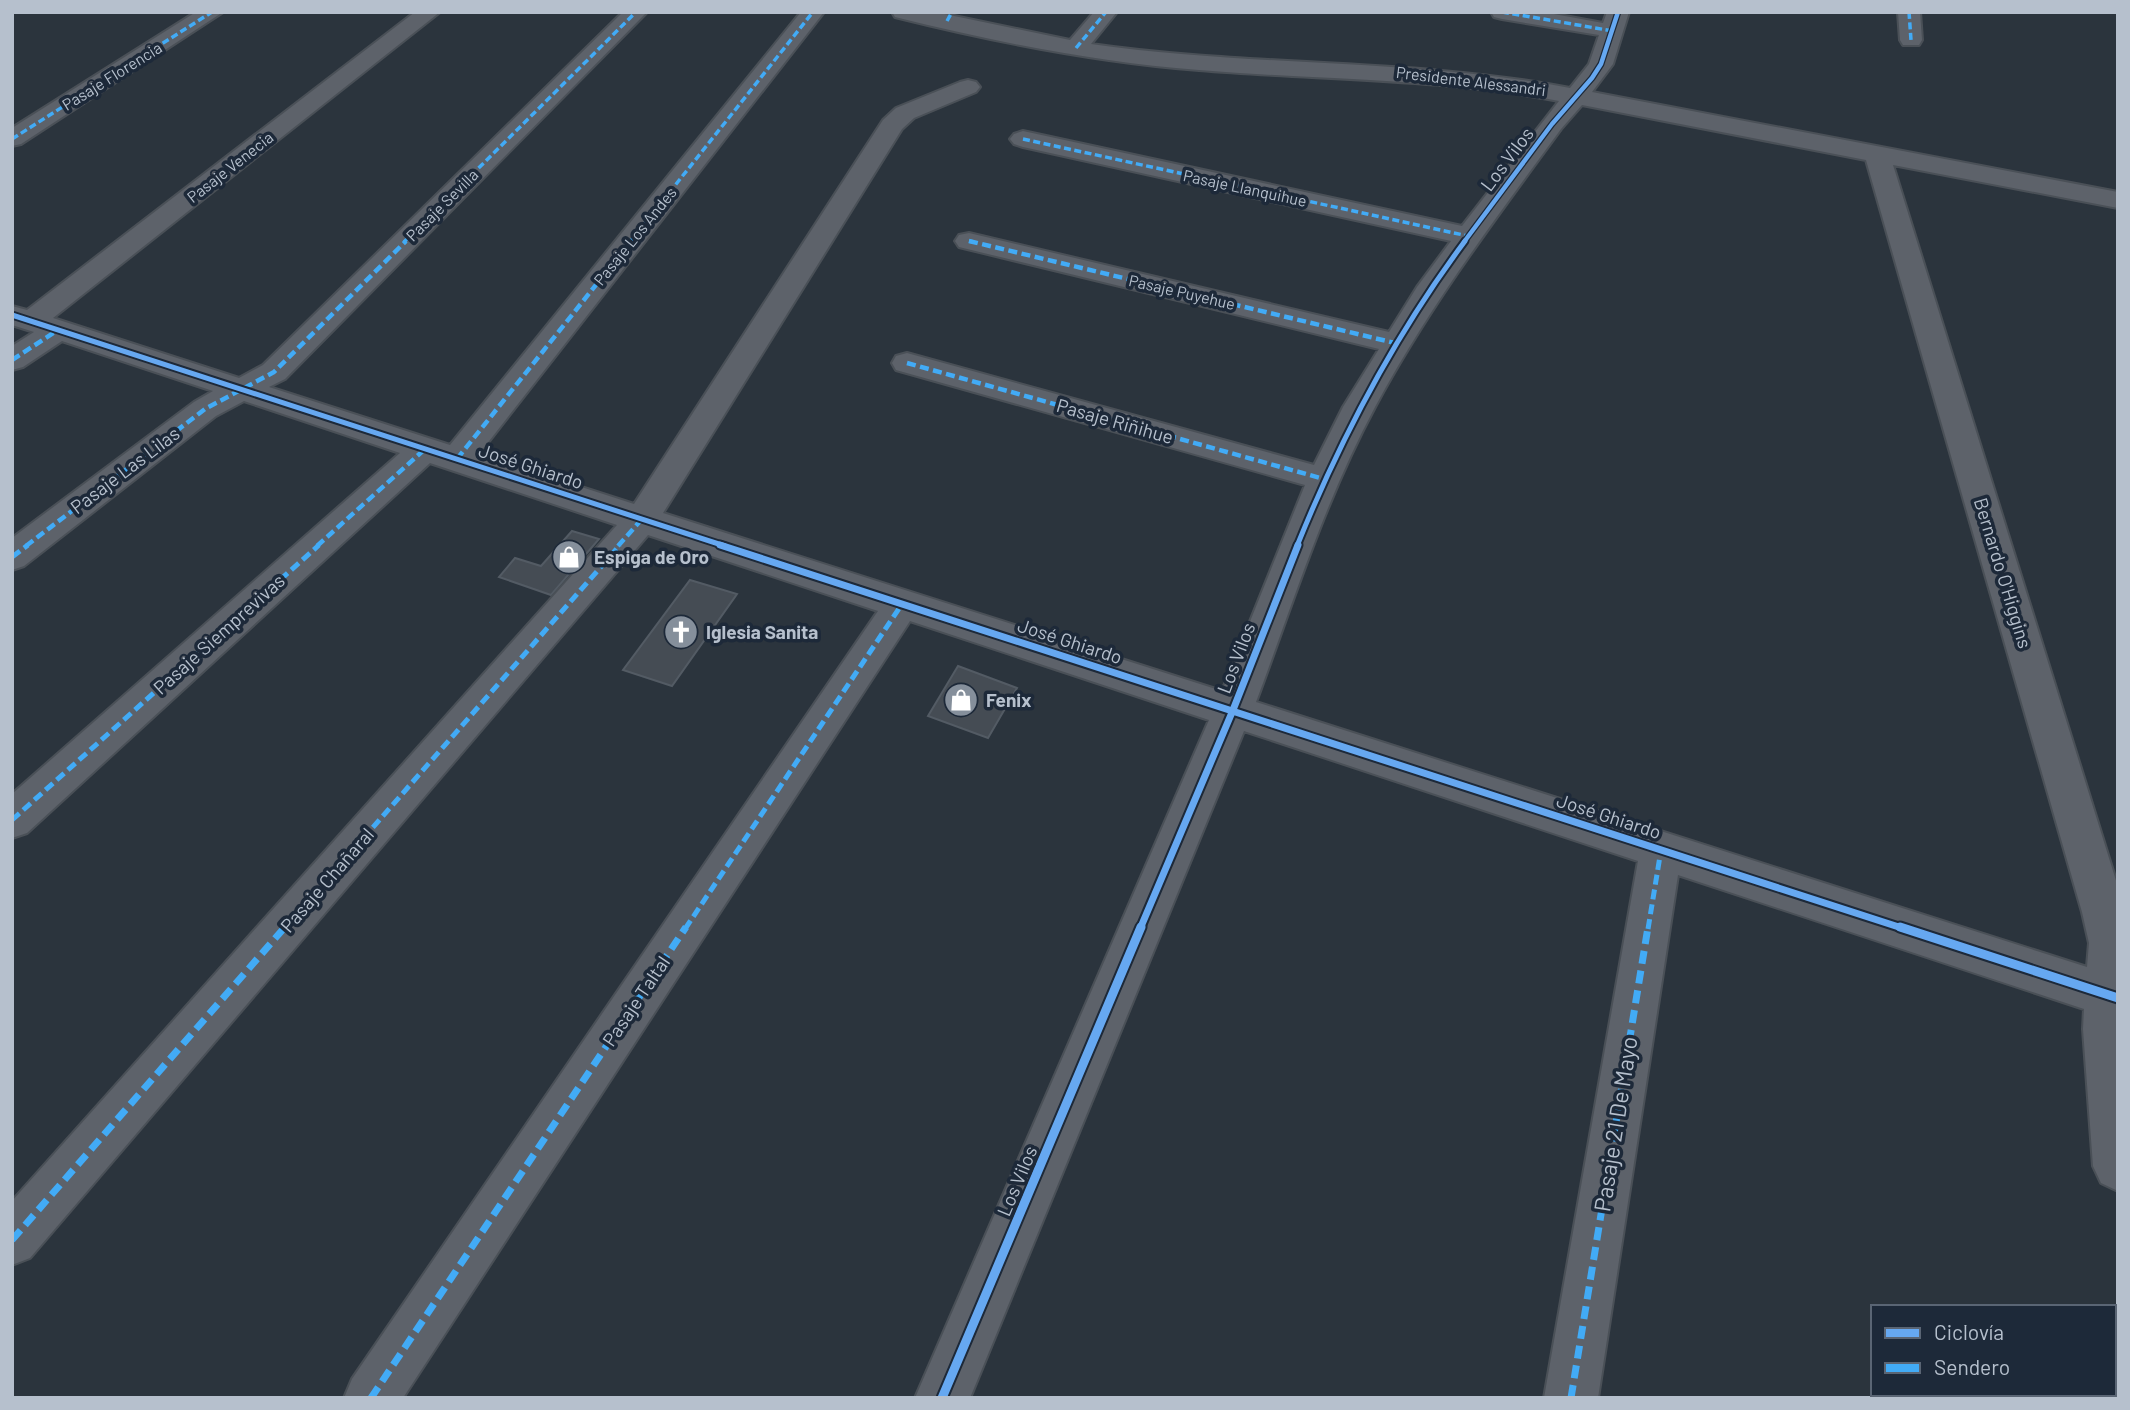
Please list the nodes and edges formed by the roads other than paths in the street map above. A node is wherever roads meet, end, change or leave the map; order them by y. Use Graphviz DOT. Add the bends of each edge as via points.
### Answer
graph roads {
  1 [pos="212,12"];
  2 [pos="429,12"];
  3 [pos="636,12"];
  4 [pos="813,12"];
  5 [pos="903,12"];
  6 [pos="1106,12"];
  7 [pos="1502,12"];
  8 [pos="1909,12"];
  9 [pos="949,17"];
  10 [pos="1615,22"];
  11 [pos="1911,40"];
  12 [pos="1076,48"];
  13 [pos="968,87"];
  14 [pos="1577,96"];
  15 [pos="12,139"];
  16 [pos="1023,139"];
  17 [pos="1877,154"];
  18 [pos="2118,200"];
  19 [pos="1468,236"];
  20 [pos="969,241"];
  21 [pos="34,322"];
  22 [pos="1395,343"];
  23 [pos="12,360"];
  24 [pos="907,363"];
  25 [pos="241,389"];
  26 [pos="441,454"];
  27 [pos="1324,479"];
  28 [pos="642,519"];
  29 [pos="12,557"];
  30 [pos="902,604"];
  31 [pos="1233,710"];
  32 [pos="12,820"];
  33 [pos="1661,850"];
  34 [pos="2113,996"];
  35 [pos="2118,1167"];
  36 [pos="12,1240"];
  37 [pos="370,1398"];
  38 [pos="942,1398"];
  39 [pos="1571,1398"];
  1 -- 15 [label="street, Pasaje Florencia"];
  2 -- 21 [label="street, Pasaje Venecia"];
  3 -- 25 [label="street, Pasaje Sevilla" via="274,372"];
  4 -- 26 [label="street, Pasaje Los Andes"];
  5 -- 9 [label="street, Presidente Alessandri"];
  6 -- 12 [label="street"];
  7 -- 10 [label="street"];
  8 -- 11 [label="street"];
  9 -- 12 [label="street, Presidente Alessandri"];
  10 -- 14 [label="street, Los Vilos" via="1601,64"];
  12 -- 14 [label="street, Presidente Alessandri" via="1186,62 1435,75"];
  13 -- 28 [label="street, Pasaje Chañaral" via="905,113 892,125"];
  14 -- 17 [label="street, Presidente Alessandri"];
  14 -- 19 [label="street, Los Vilos"];
  16 -- 19 [label="street, Pasaje Llanquihue"];
  17 -- 18 [label="street, Presidente Alessandri"];
  17 -- 34 [label="street, Bernardo O'Higgins" via="2104,912 2111,943"];
  19 -- 22 [label="street, Los Vilos"];
  20 -- 22 [label="street, Pasaje Puyehue"];
  21 -- 23 [label="street, Pasaje Venecia"];
  21 -- 25 [label="street, José Ghiardo"];
  22 -- 27 [label="street, Los Vilos"];
  24 -- 27 [label="street, Pasaje Riñihue"];
  25 -- 26 [label="street, José Ghiardo"];
  25 -- 29 [label="street, Pasaje Las Lilas" via="205,409"];
  26 -- 28 [label="street, José Ghiardo"];
  26 -- 32 [label="street, Pasaje Siemprevivas"];
  27 -- 31 [label="street, Los Vilos"];
  28 -- 30 [label="street, José Ghiardo"];
  28 -- 36 [label="street, Pasaje Chañaral"];
  30 -- 31 [label="street, José Ghiardo"];
  30 -- 37 [label="street, Pasaje Taltal"];
  31 -- 33 [label="street, José Ghiardo"];
  31 -- 38 [label="street, Los Vilos"];
  33 -- 34 [label="street, José Ghiardo"];
  33 -- 39 [label="street, Pasaje 21 De Mayo"];
  34 -- 35 [label="street, Bernardo O'Higgins" via="2106,1029"];
}
